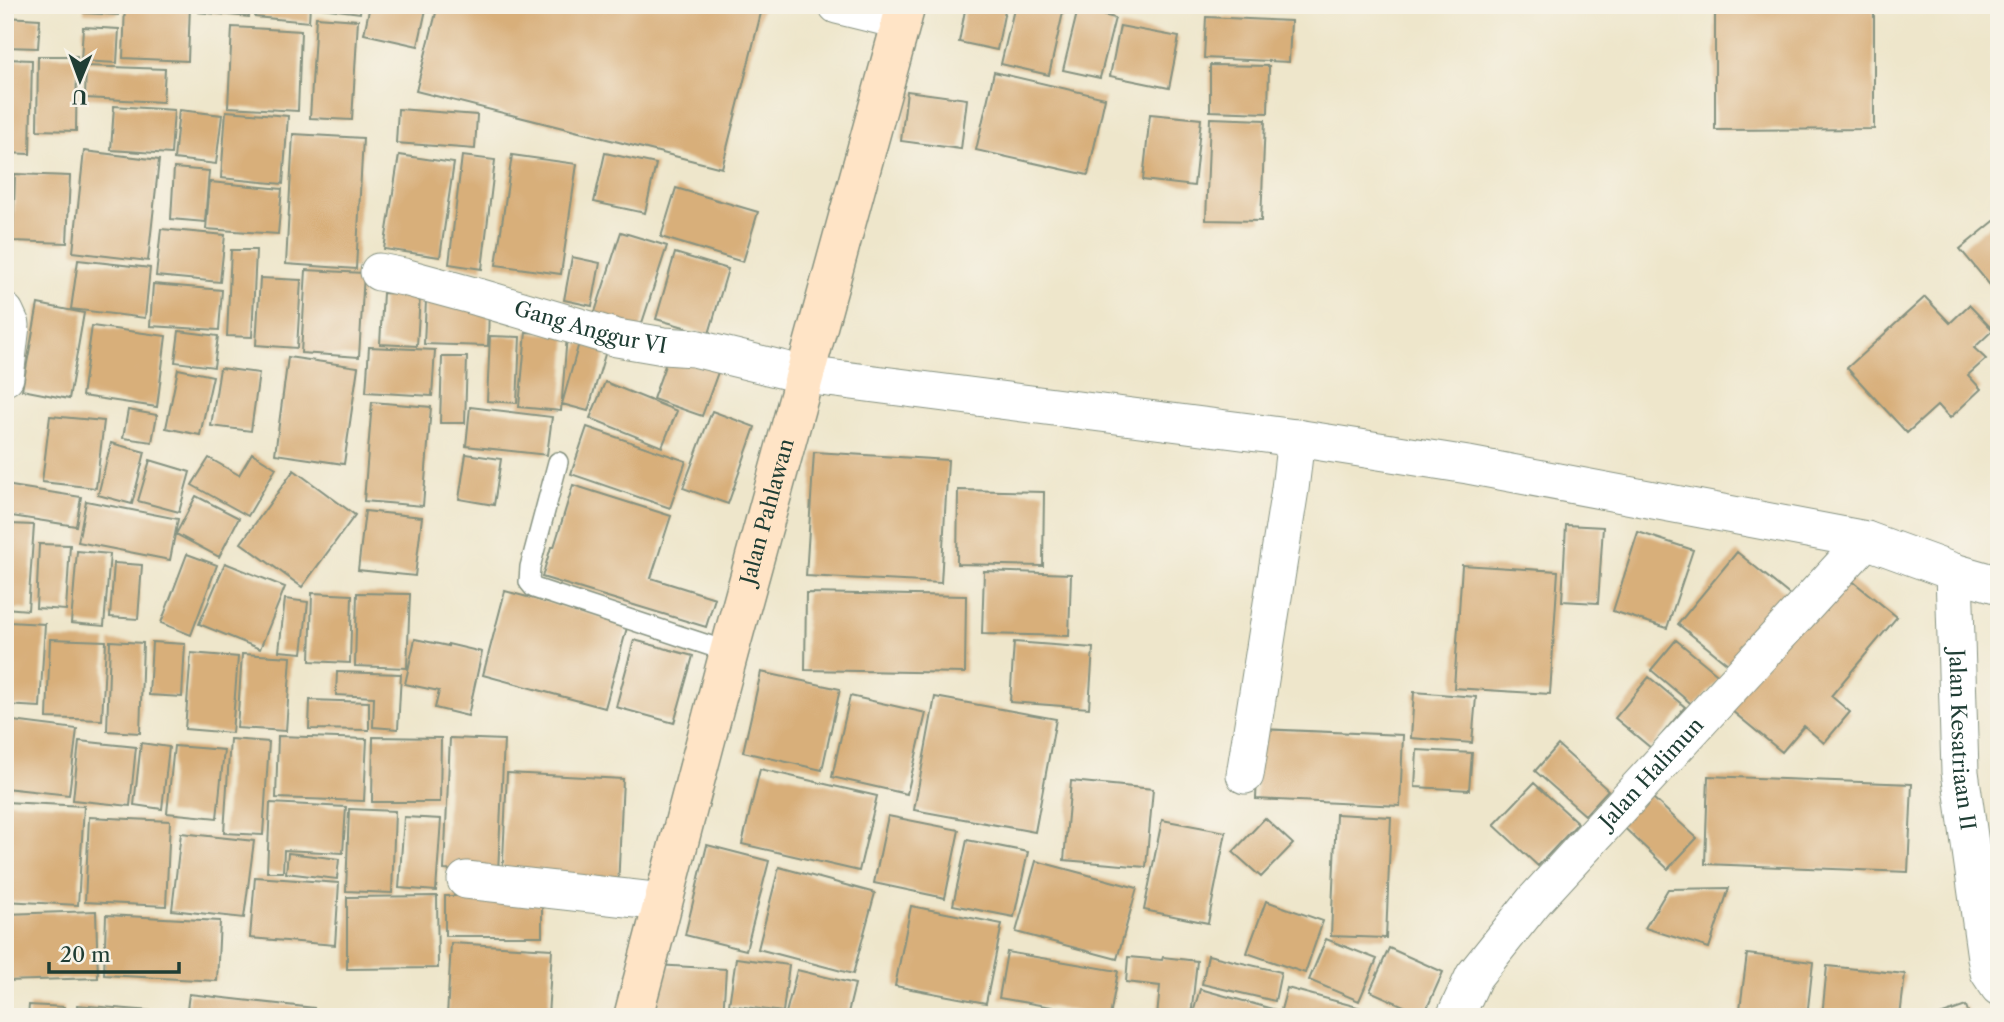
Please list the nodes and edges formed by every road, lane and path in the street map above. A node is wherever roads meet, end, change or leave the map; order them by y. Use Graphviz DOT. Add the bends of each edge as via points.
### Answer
graph roads {
  1 [pos="837,5"];
  2 [pos="904,13"];
  3 [pos="379,272"];
  4 [pos="5,312"];
  5 [pos="805,375"];
  6 [pos="5,377"];
  7 [pos="1296,438"];
  8 [pos="558,462"];
  9 [pos="1866,540"];
  10 [pos="1954,572"];
  11 [pos="1999,584"];
  12 [pos="729,652"];
  13 [pos="1245,775"];
  14 [pos="466,880"];
  15 [pos="663,902"];
  16 [pos="1999,987"];
  17 [pos="633,1017"];
  18 [pos="1455,1017"];
  1 -- 2 [label="street"];
  2 -- 5 [label="main road, Jalan Pahlawan"];
  3 -- 5 [label="street, Gang Anggur VI" via="617,338 694,348"];
  4 -- 6 [label="street" via="10,325"];
  5 -- 7 [label="street, Gang Anggur VI"];
  5 -- 12 [label="main road, Jalan Pahlawan"];
  7 -- 9 [label="street, Gang Anggur VI" via="1468,465"];
  7 -- 13 [label="street"];
  8 -- 12 [label="lane" via="530,567 529,582 534,588"];
  9 -- 10 [label="street, Gang Anggur VI"];
  9 -- 18 [label="street, Jalan Halimun" via="1534,901 1474,976"];
  10 -- 11 [label="street, Gang Anggur VI"];
  10 -- 16 [label="street, Jalan Kesatriaan II" via="1960,772 1986,958"];
  12 -- 15 [label="main road, Jalan Pahlawan"];
  14 -- 15 [label="street"];
  15 -- 17 [label="main road, Jalan Pahlawan"];
}
